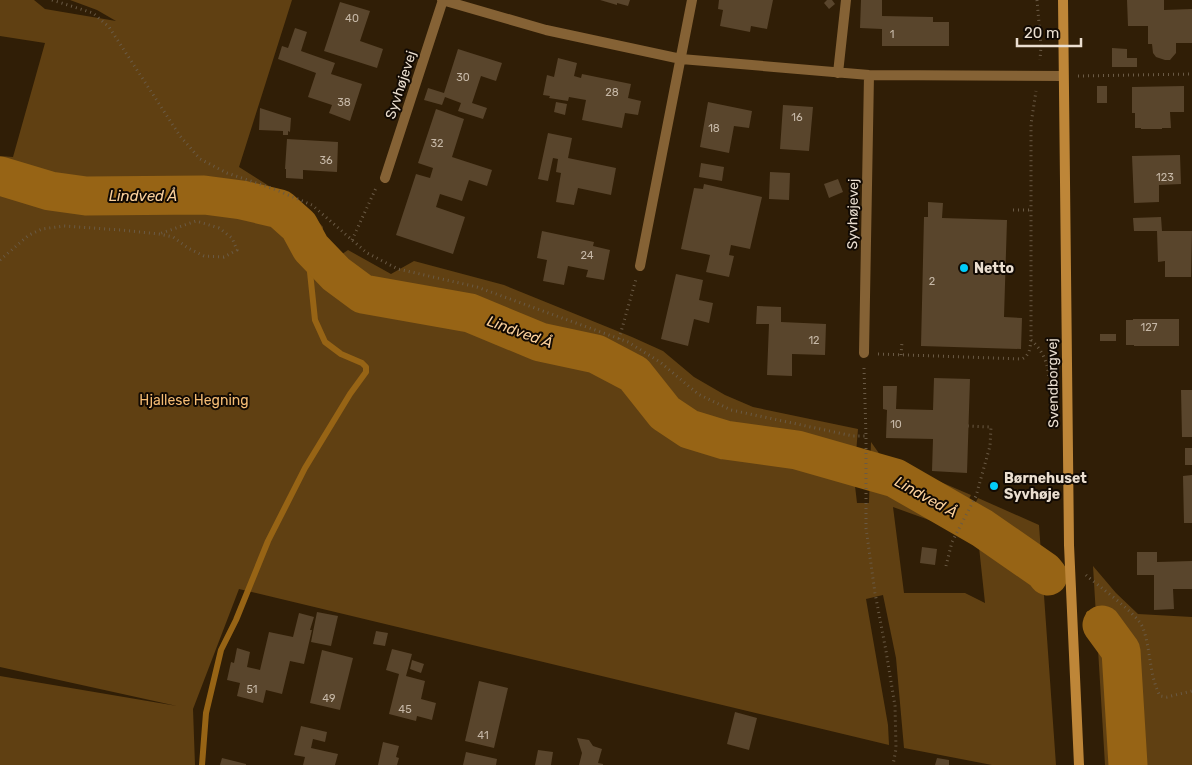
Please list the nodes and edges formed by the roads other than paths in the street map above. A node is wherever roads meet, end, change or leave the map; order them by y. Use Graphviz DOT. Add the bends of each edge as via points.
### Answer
graph roads {
  1 [pos="443,0"];
  2 [pos="692,0"];
  3 [pos="846,0"];
  4 [pos="1063,0"];
  5 [pos="681,59"];
  6 [pos="838,73"];
  7 [pos="869,75"];
  8 [pos="1063,76"];
  9 [pos="385,178"];
  10 [pos="640,266"];
  11 [pos="864,354"];
  12 [pos="1079,765"];
  1 -- 5 [label="street, Syvhøjevej" via="546,30"];
  1 -- 9 [label="street, Syvhøjevej"];
  2 -- 5 [label="street"];
  3 -- 6 [label="street"];
  4 -- 8 [label="main road, Svendborgvej"];
  5 -- 6 [label="street, Syvhøjevej"];
  5 -- 10 [label="street"];
  6 -- 7 [label="street, Syvhøjevej"];
  7 -- 8 [label="street, Syvhøjevej"];
  7 -- 11 [label="street, Syvhøjevej"];
  8 -- 12 [label="main road, Svendborgvej" via="1069,545"];
}
